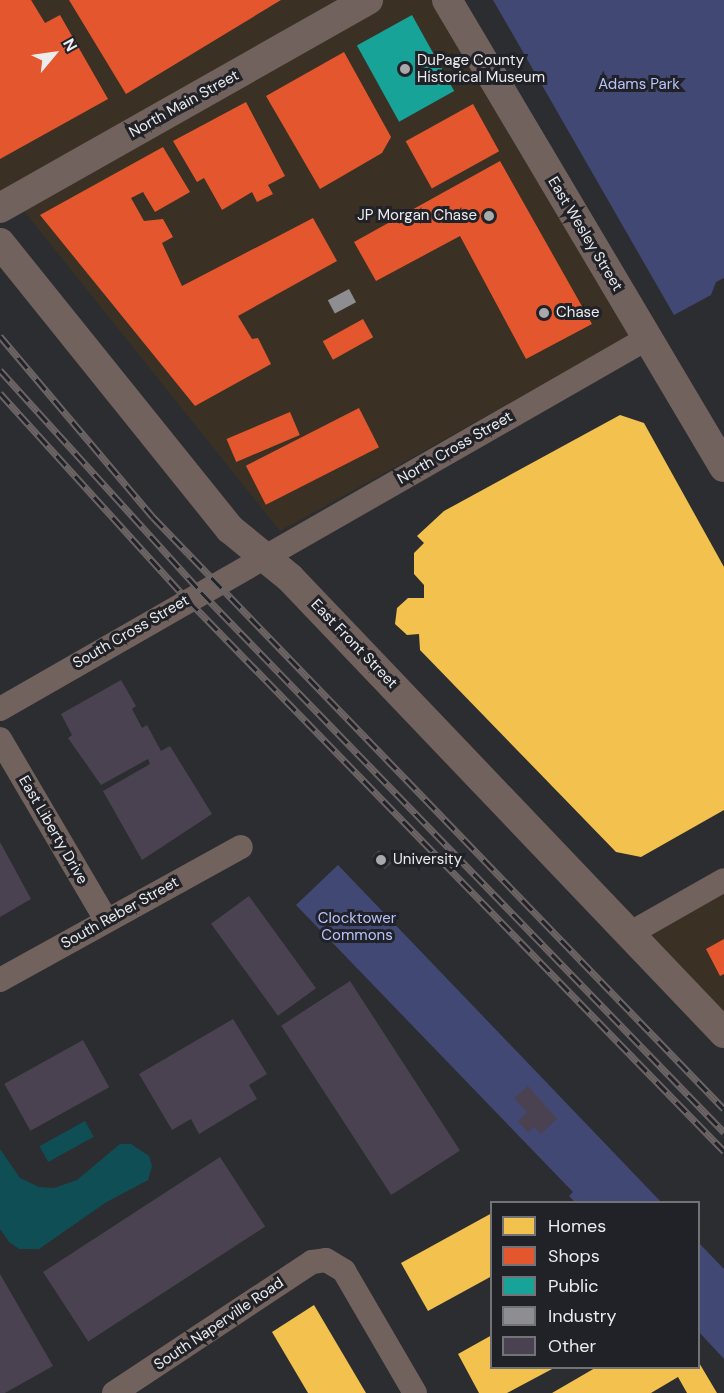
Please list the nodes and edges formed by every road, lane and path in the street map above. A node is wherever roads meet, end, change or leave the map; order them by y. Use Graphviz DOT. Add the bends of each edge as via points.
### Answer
graph roads {
  1 [pos="368,0"];
  2 [pos="447,0"];
  3 [pos="0,207"];
  4 [pos="0,243"];
  5 [pos="646,339"];
  6 [pos="724,467"];
  7 [pos="263,557"];
  8 [pos="0,709"];
  9 [pos="0,739"];
  10 [pos="241,847"];
  11 [pos="724,880"];
  12 [pos="106,920"];
  13 [pos="629,934"];
  14 [pos="0,980"];
  15 [pos="724,1033"];
  16 [pos="114,1393"];
  17 [pos="415,1393"];
  1 -- 3 [label="street, North Main Street"];
  2 -- 5 [label="street, East Wesley Street"];
  4 -- 7 [label="street, East Front Street" via="230,529"];
  5 -- 6 [label="street, East Wesley Street"];
  5 -- 7 [label="street, North Cross Street"];
  7 -- 8 [label="street, South Cross Street"];
  7 -- 13 [label="street, East Front Street" via="298,585"];
  9 -- 12 [label="street, East Liberty Drive"];
  10 -- 12 [label="street, South Reber Street"];
  11 -- 13 [label="street"];
  12 -- 14 [label="street, South Reber Street"];
  13 -- 15 [label="street, East Front Street"];
  16 -- 17 [label="street, South Naperville Road" via="312,1262 326,1260 344,1271"];
}
